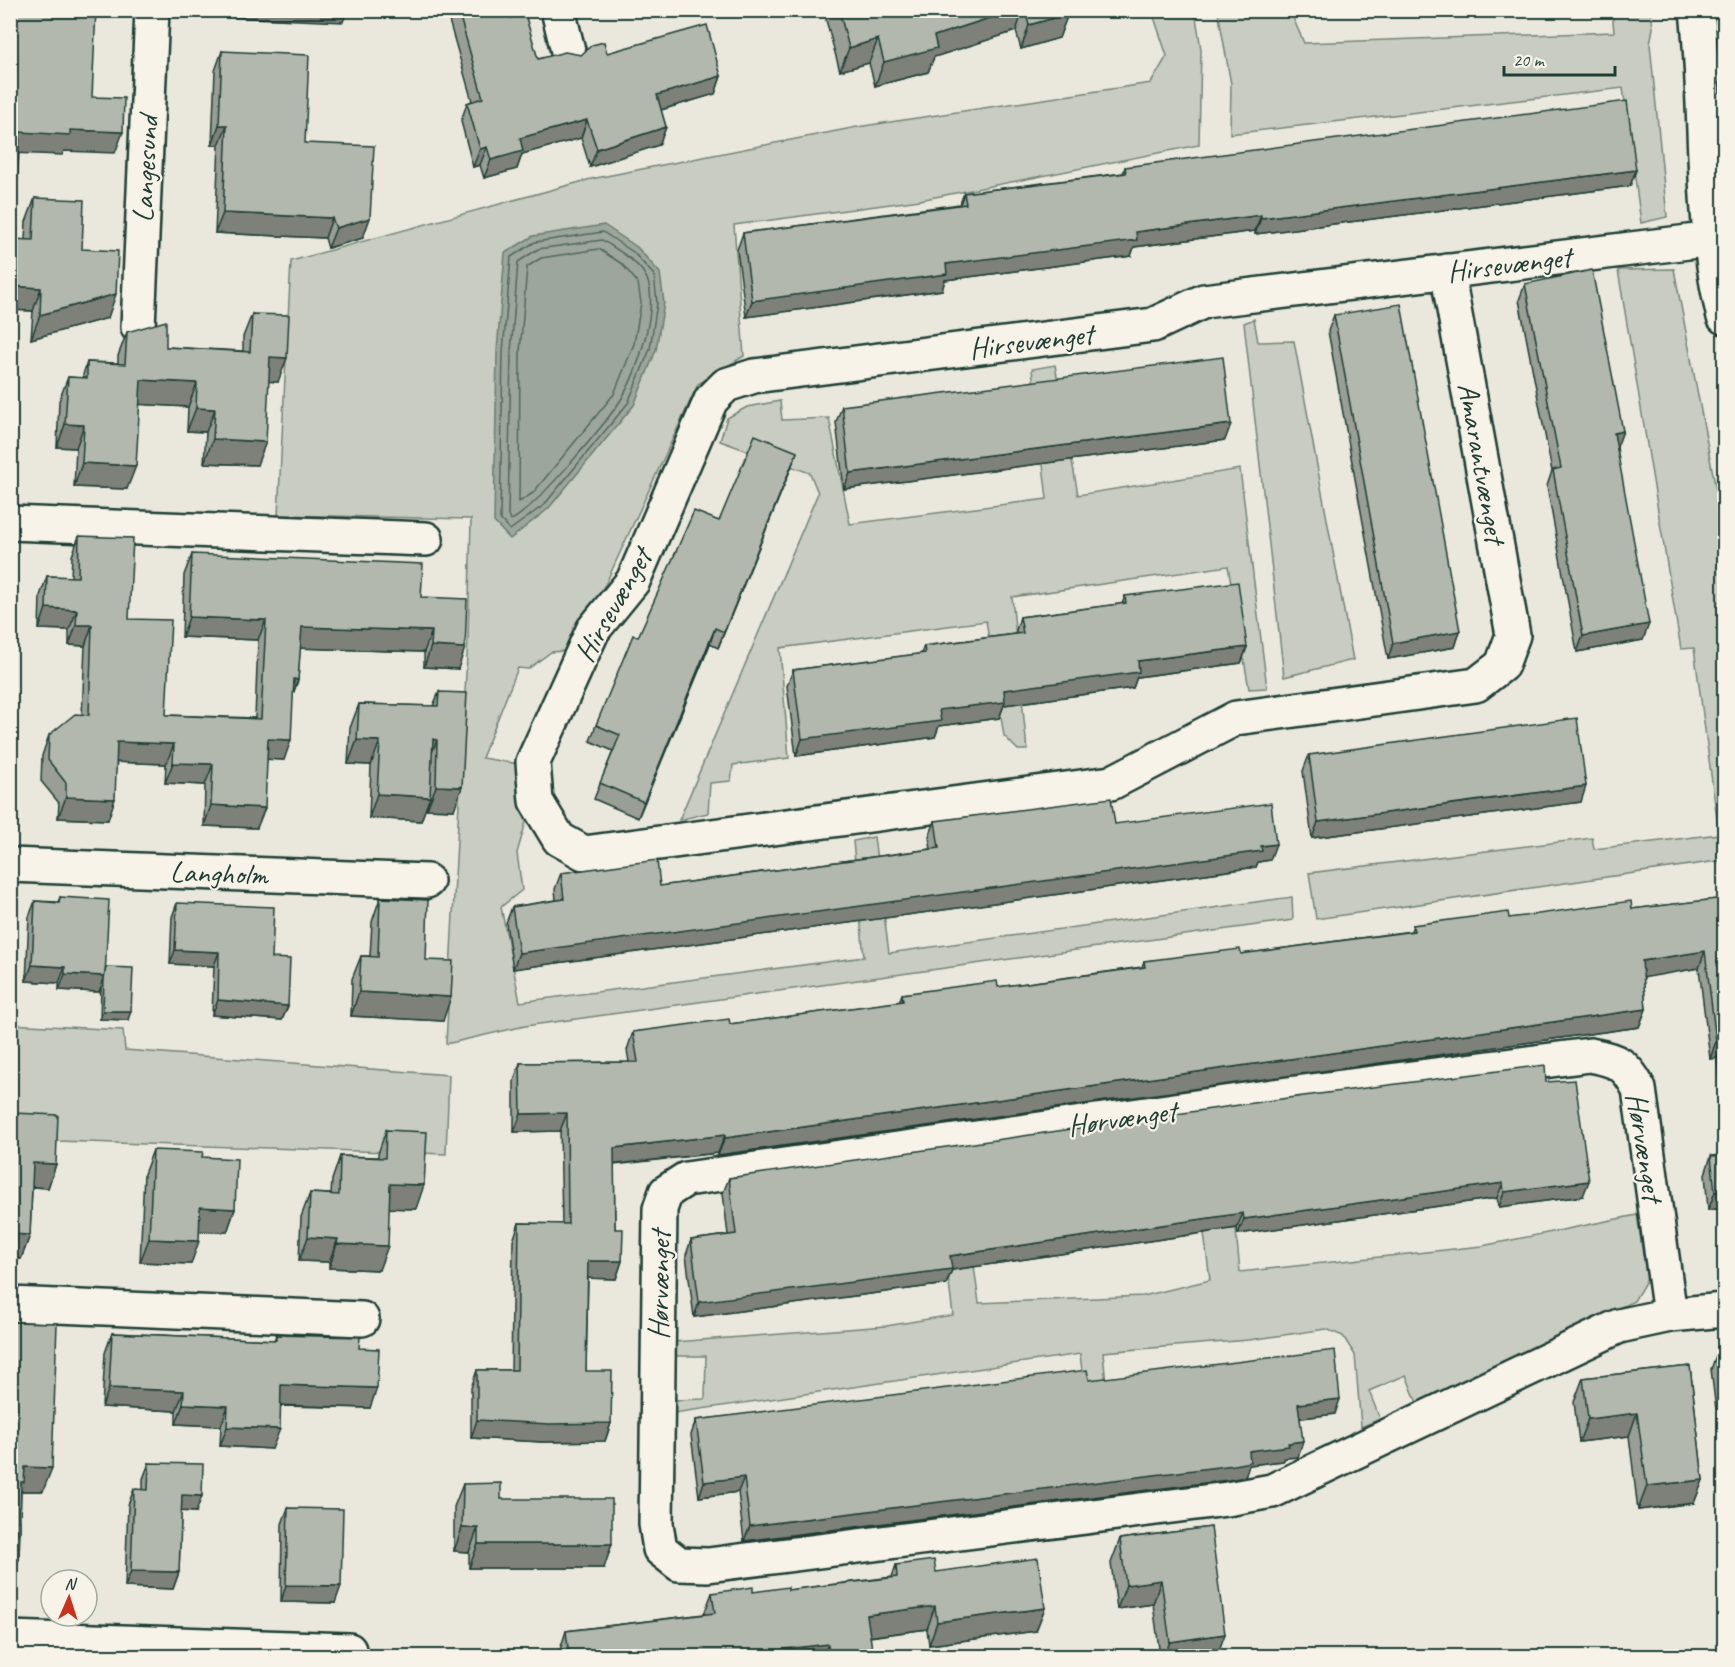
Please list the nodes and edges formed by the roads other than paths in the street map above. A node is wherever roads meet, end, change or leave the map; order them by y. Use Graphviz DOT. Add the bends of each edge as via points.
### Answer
graph roads {
  1 [pos="152,10"];
  2 [pos="558,10"];
  3 [pos="1697,10"];
  4 [pos="569,55"];
  5 [pos="1713,239"];
  6 [pos="1447,271"];
  7 [pos="1725,316"];
  8 [pos="138,327"];
  9 [pos="10,523"];
  10 [pos="426,539"];
  11 [pos="1506,654"];
  12 [pos="10,866"];
  13 [pos="427,881"];
  14 [pos="10,1304"];
  15 [pos="1725,1310"];
  16 [pos="1670,1315"];
  17 [pos="362,1318"];
  18 [pos="10,1638"];
  19 [pos="349,1650"];
  1 -- 8 [label="street, Langesund"];
  2 -- 4 [label="street"];
  3 -- 5 [label="street" via="1706,182"];
  5 -- 6 [label="street, Hirsevænget"];
  5 -- 7 [label="street"];
  6 -- 11 [label="street, Amarantvænget" via="1513,635"];
  6 -- 11 [label="street, Hirsevænget" via="1204,301 1153,325 754,376 726,386 711,400 633,581 593,630 533,762 536,801 559,839 584,853 1111,783 1236,718 1476,685 1502,665"];
  9 -- 10 [label="street"];
  12 -- 13 [label="street, Langholm"];
  14 -- 17 [label="street"];
  15 -- 16 [label="street, Hørvænget"];
  16 -- 16 [label="street, Hørvænget" via="1619,1326 1272,1491 708,1565 679,1564 660,1549 656,1524 660,1209 666,1192 686,1179 1590,1055 1616,1060 1631,1074 1638,1089"];
  18 -- 19 [label="street"];
}
